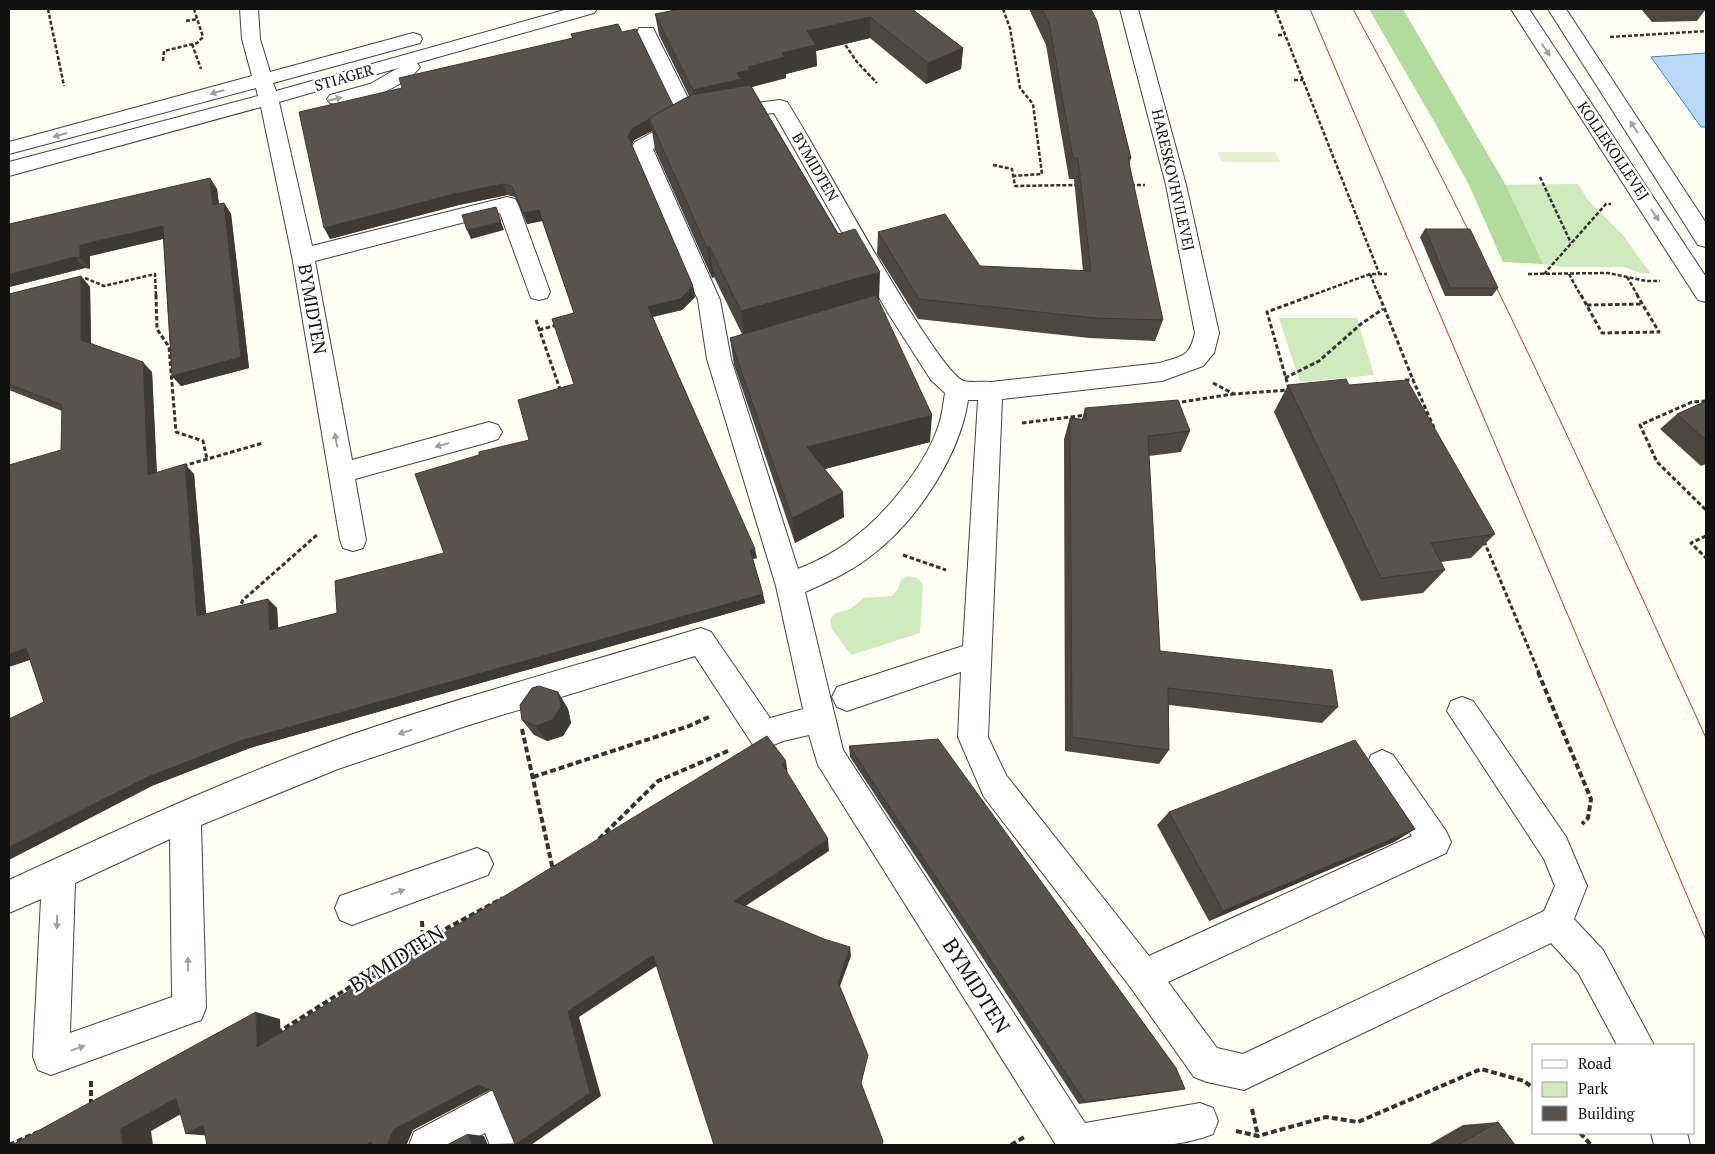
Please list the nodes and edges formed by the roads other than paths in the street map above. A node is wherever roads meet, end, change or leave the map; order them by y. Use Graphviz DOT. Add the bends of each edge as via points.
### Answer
graph roads {
  1 [pos="249,9"];
  2 [pos="528,9"];
  3 [pos="588,9"];
  4 [pos="1129,9"];
  5 [pos="1520,9"];
  6 [pos="1557,9"];
  7 [pos="551,20"];
  8 [pos="646,32"];
  9 [pos="428,35"];
  10 [pos="258,58"];
  11 [pos="264,79"];
  12 [pos="269,100"];
  13 [pos="690,120"];
  14 [pos="276,126"];
  15 [pos="99,146"];
  16 [pos="9,148"];
  17 [pos="9,169"];
  18 [pos="1706,240"];
  19 [pos="303,256"];
  20 [pos="539,292"];
  21 [pos="1706,294"];
  22 [pos="958,390"];
  23 [pos="992,392"];
  24 [pos="489,432"];
  25 [pos="341,473"];
  26 [pos="353,540"];
  27 [pos="790,586"];
  28 [pos="977,659"];
  29 [pos="847,697"];
  30 [pos="1462,711"];
  31 [pos="820,719"];
  32 [pos="1382,765"];
  33 [pos="185,816"];
  34 [pos="477,864"];
  35 [pos="59,874"];
  36 [pos="9,897"];
  37 [pos="352,908"];
  38 [pos="1556,923"];
  39 [pos="1143,976"];
  40 [pos="1635,1044"];
  41 [pos="1200,1121"];
  42 [pos="427,1145"];
  43 [pos="509,1145"];
  1 -- 10 [label="street" via="251,39"];
  2 -- 9 [label="street, STIAGER"];
  3 -- 7 [label="street"];
  4 -- 23 [label="street, HARESKOVHVILEVEJ" via="1180,202 1206,333 1202,353 1182,366 1162,372"];
  5 -- 21 [label="street, KOLLEKOLLEVEJ, one-way"];
  18 -- 6 [label="street, KOLLEKOLLEVEJ, one-way"];
  12 -- 7 [label="street, one-way" via="319,103 378,89 397,80 411,68 418,56"];
  8 -- 13 [label="street"];
  9 -- 10 [label="street, STIAGER" via="400,36 285,64 272,65"];
  9 -- 11 [label="street, STIAGER"];
  10 -- 11 [label="street"];
  11 -- 12 [label="street, BYMIDTEN"];
  11 -- 16 [label="street, STIAGER, one-way"];
  12 -- 14 [label="street, BYMIDTEN"];
  12 -- 15 [label="street"];
  13 -- 22 [label="street, BYMIDTEN" via="738,110 780,106 887,310 940,374"];
  13 -- 27 [label="street, BYMIDTEN" via="642,147 709,300 728,356"];
  14 -- 15 [label="street" via="257,116 236,118 124,149"];
  14 -- 19 [label="street, BYMIDTEN"];
  15 -- 17 [label="street"];
  19 -- 20 [label="street" via="507,204"];
  25 -- 19 [label="street, BYMIDTEN, one-way"];
  22 -- 23 [label="street"];
  22 -- 27 [label="street" via="949,432 925,475 904,503 870,541 822,571"];
  23 -- 28 [label="street" via="987,428"];
  24 -- 25 [label="street, one-way"];
  25 -- 26 [label="street, BYMIDTEN"];
  27 -- 31 [label="street, BYMIDTEN"];
  28 -- 29 [label="street" via="958,659"];
  28 -- 39 [label="street" via="973,737 995,786"];
  30 -- 38 [label="street" via="1555,848 1571,886"];
  31 -- 33 [label="street, one-way" via="779,728 764,735 701,641 451,716 335,755"];
  31 -- 41 [label="street, BYMIDTEN" via="829,755 1076,1143"];
  32 -- 39 [label="street" via="1435,842"];
  33 -- 35 [label="street"];
  35 -- 33 [label="street, one-way" via="51,1057 189,1008"];
  37 -- 34 [label="street, one-way"];
  35 -- 36 [label="street"];
  38 -- 39 [label="street" via="1244,1072 1207,1064"];
  38 -- 40 [label="street" via="1591,962"];
  42 -- 43 [label="street" via="493,1108"];
}
